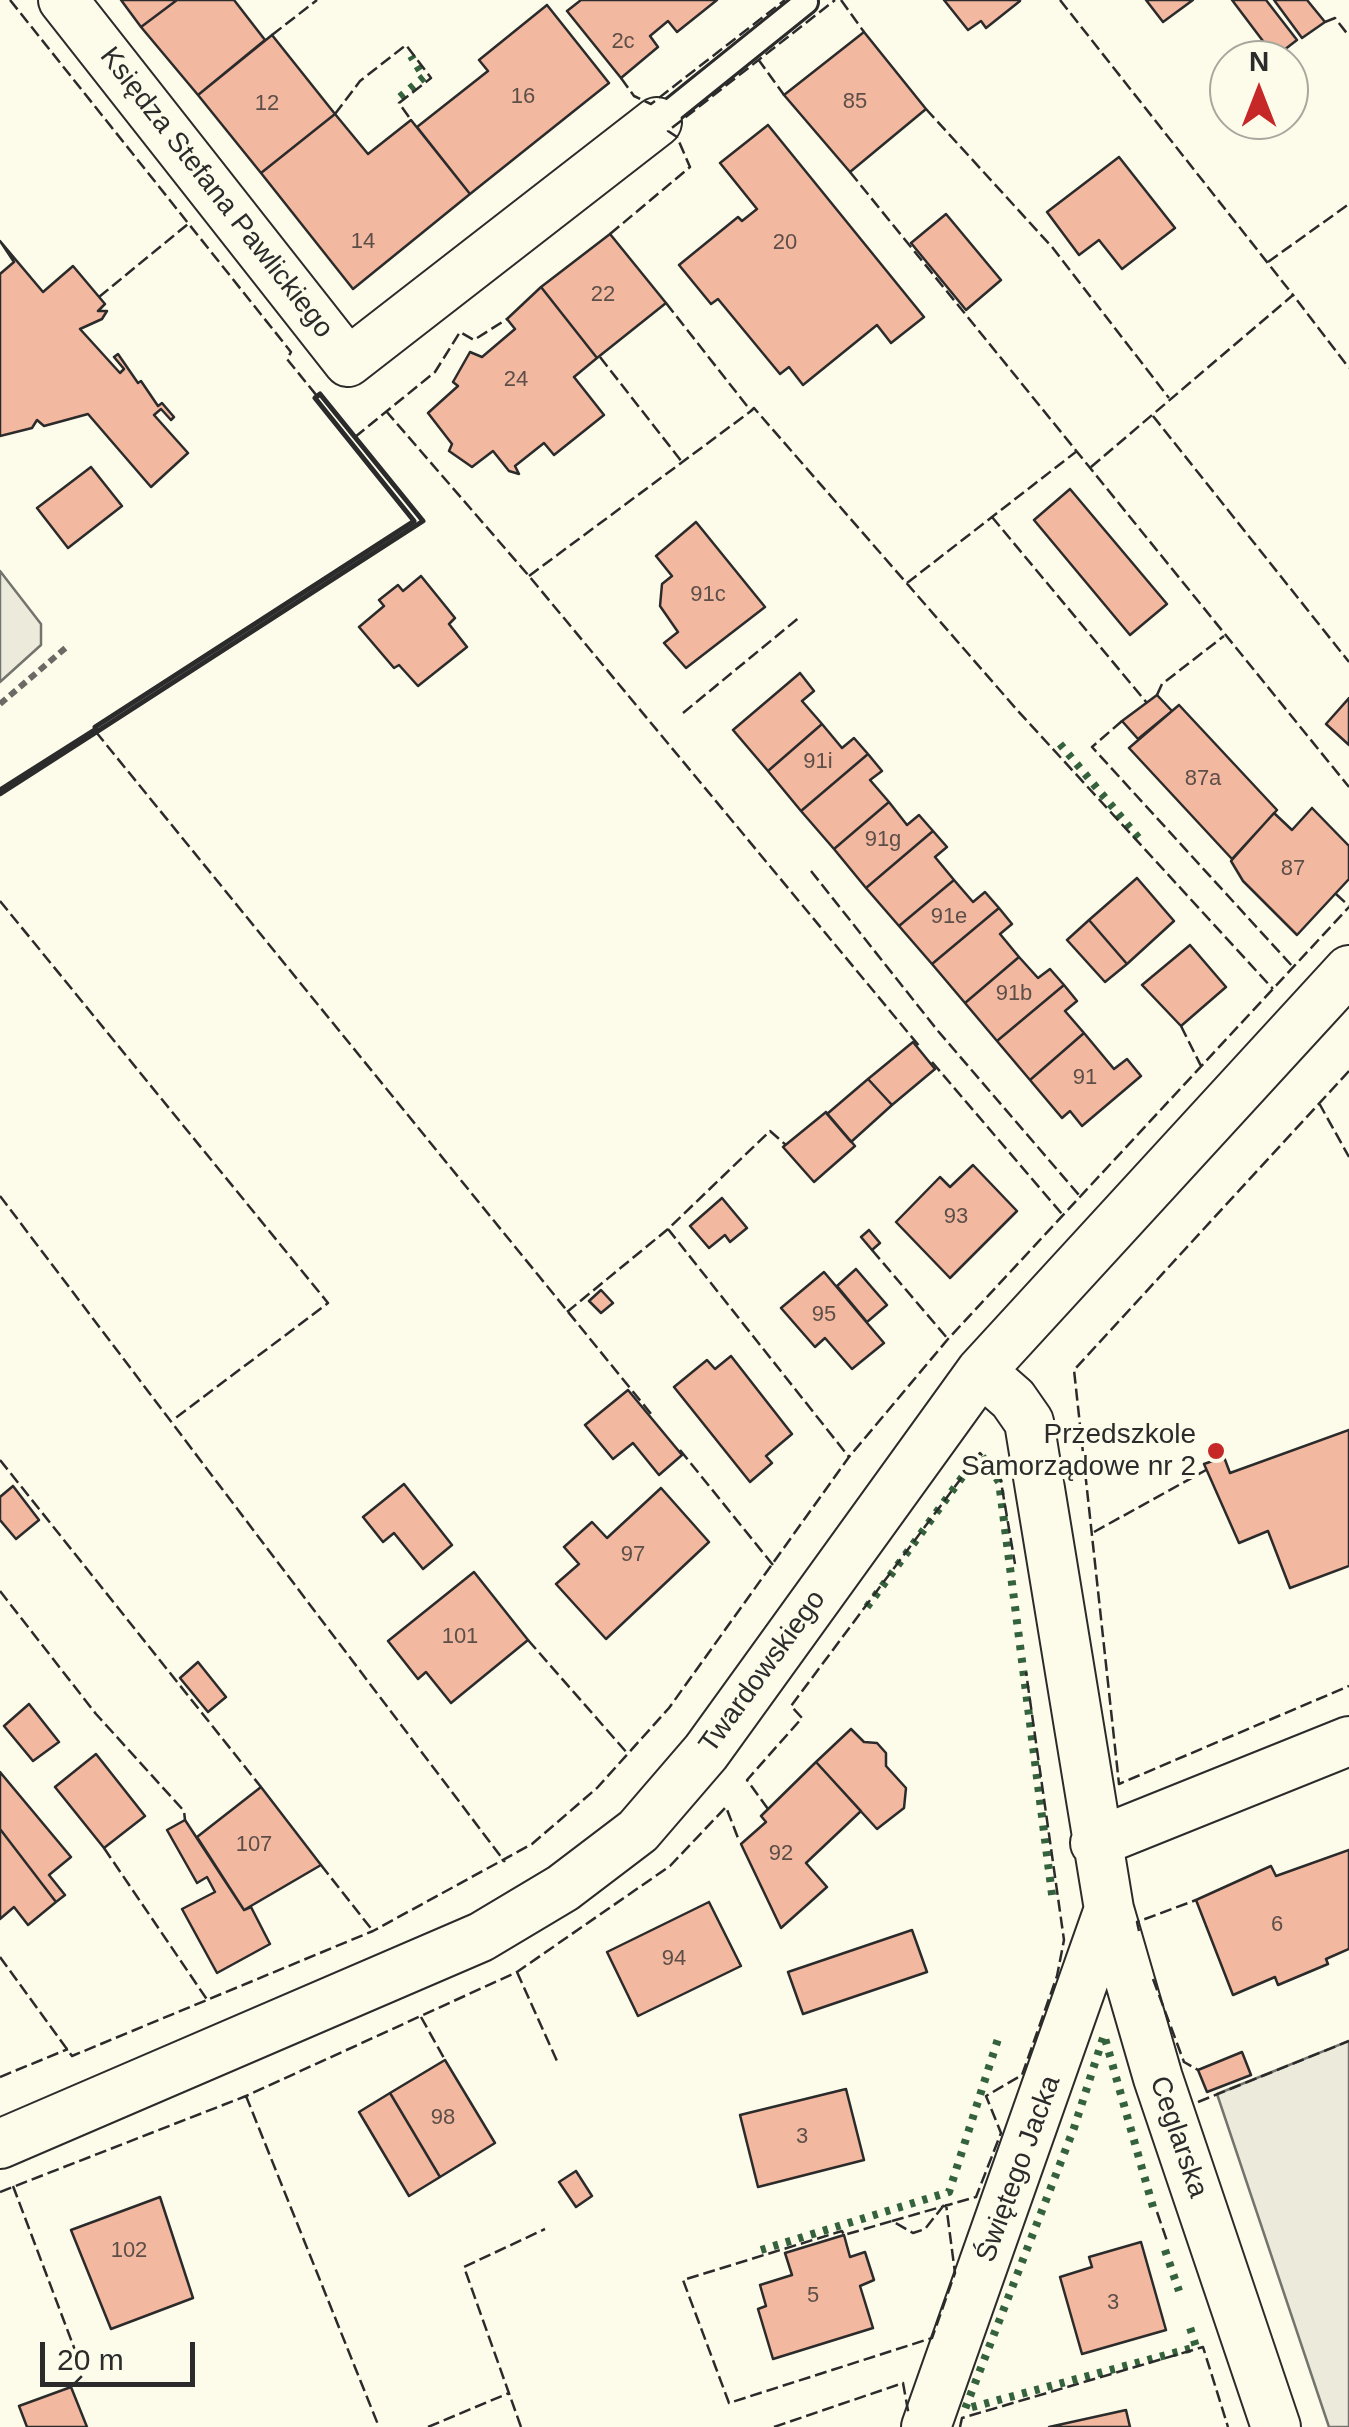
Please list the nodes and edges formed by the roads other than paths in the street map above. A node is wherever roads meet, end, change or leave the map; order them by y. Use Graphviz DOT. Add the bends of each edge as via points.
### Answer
graph roads {
  1 [pos="63,0"];
  2 [pos="806,2"];
  3 [pos="657,122"];
  4 [pos="1349,970"];
  5 [pos="981,1371"];
  6 [pos="1349,1741"];
  7 [pos="1096,1844"];
  8 [pos="1109,1909"];
  9 [pos="0,2144"];
  10 [pos="926,2427"];
  11 [pos="1276,2427"];
  1 -- 3 [label="street, Księdza Stefana Pawlickiego" via="348,362"];
  2 -- 3 [label="lane"];
  4 -- 5 [label="street, Twardowskiego"];
  5 -- 7 [label="street, Ceglarska" via="1029,1422"];
  5 -- 9 [label="street, Twardowskiego" via="706,1752 638,1831 600,1862 481,1937"];
  6 -- 7 [label="street"];
  7 -- 8 [label="street, Ceglarska"];
  8 -- 10 [label="street, Świętego Jacka"];
  8 -- 11 [label="street, Ceglarska" via="1158,2078"];
}
